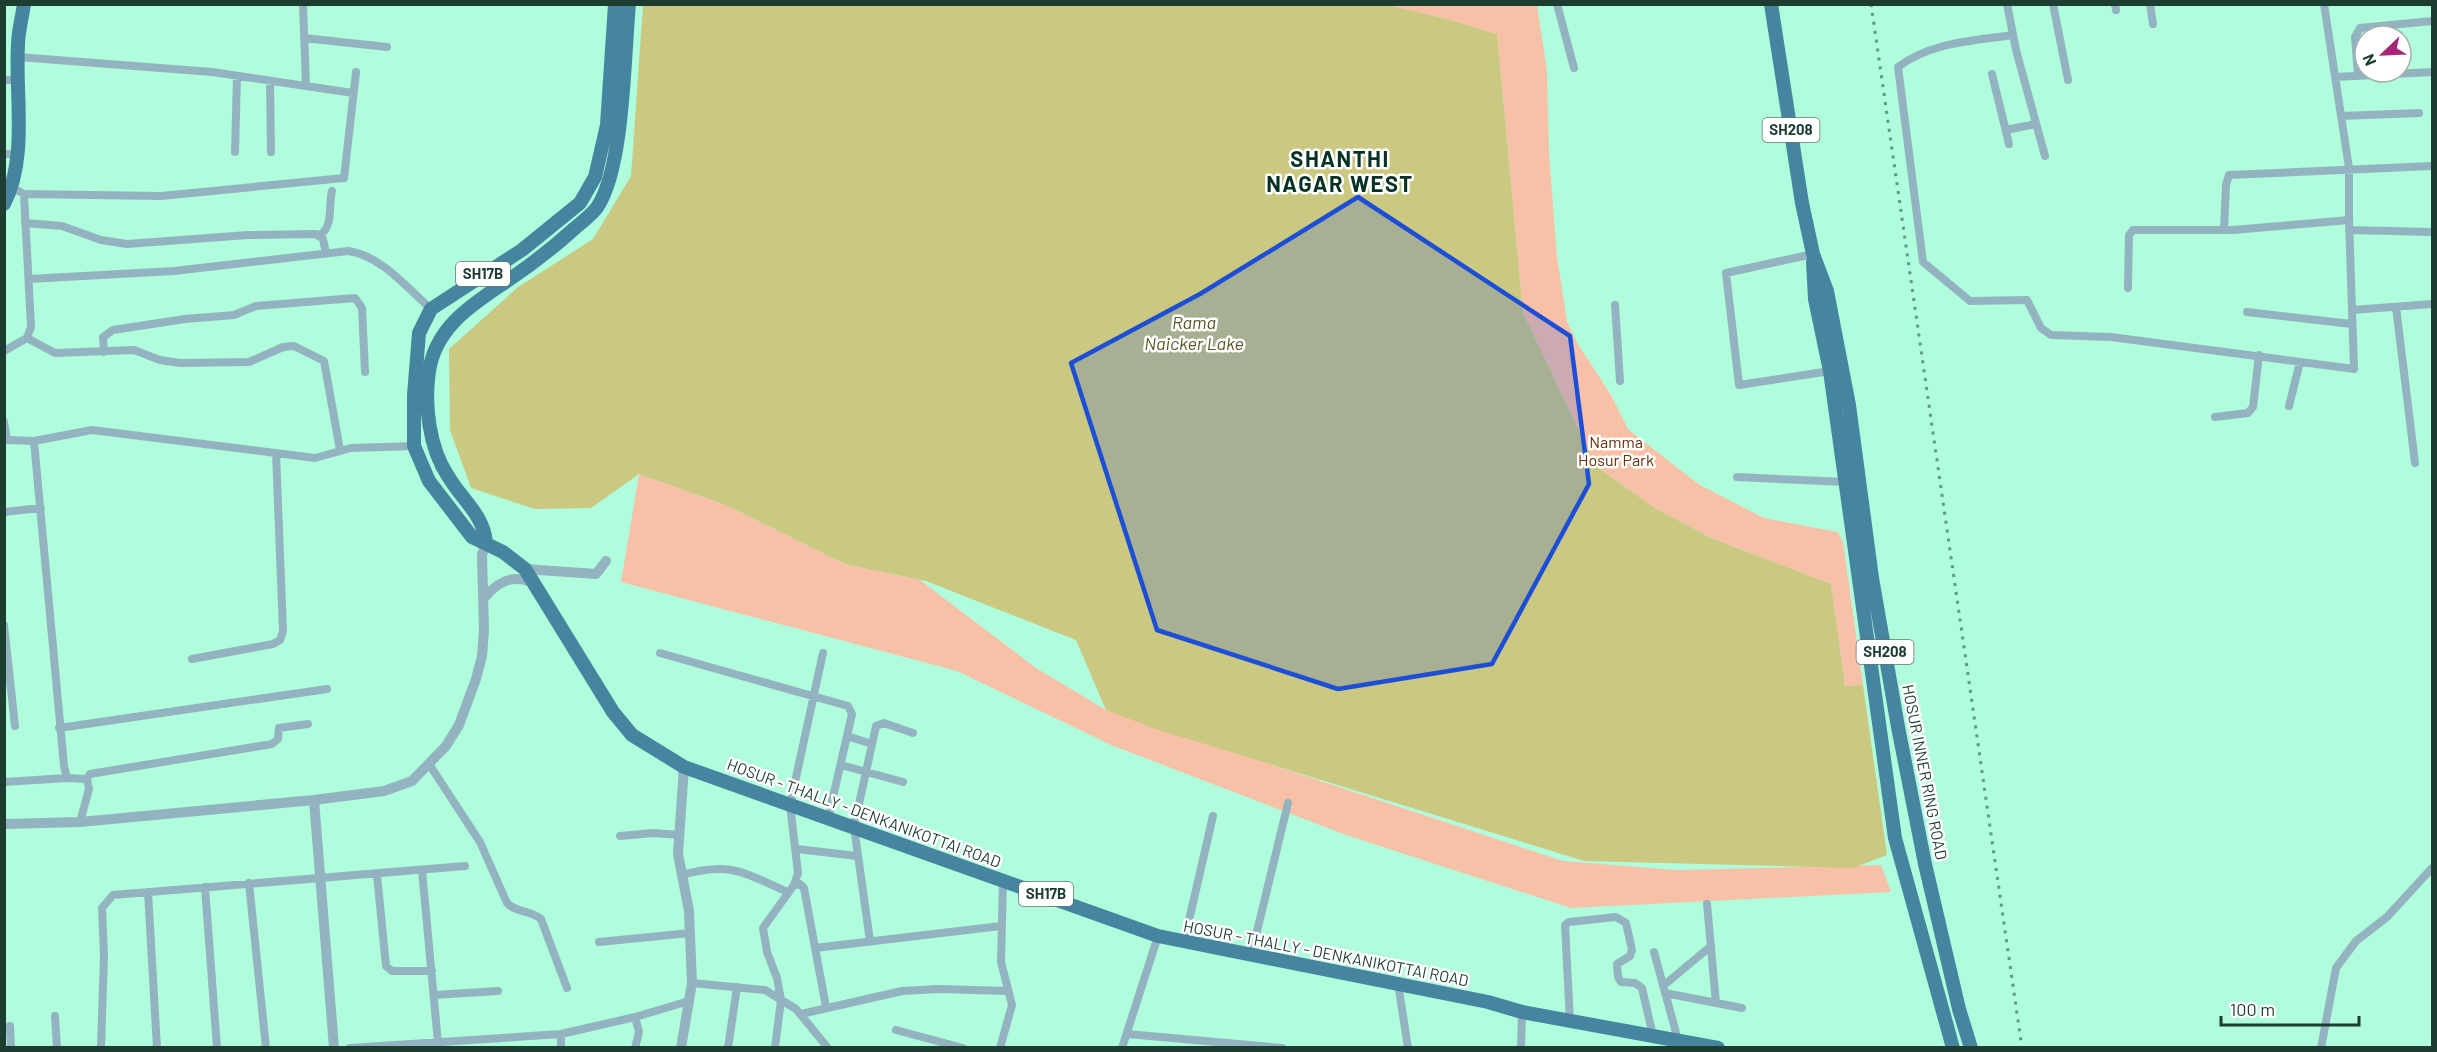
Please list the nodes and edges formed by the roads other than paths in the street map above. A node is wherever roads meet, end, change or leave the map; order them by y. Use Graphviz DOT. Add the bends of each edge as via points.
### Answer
graph roads {
  1 [pos="24,4"];
  2 [pos="303,4"];
  3 [pos="615,4"];
  4 [pos="629,4"];
  5 [pos="1557,4"];
  6 [pos="1771,4"];
  7 [pos="2007,4"];
  8 [pos="2054,4"];
  9 [pos="2150,4"];
  10 [pos="2324,4"];
  11 [pos="2433,21"];
  12 [pos="2153,24"];
  13 [pos="2402,24"];
  14 [pos="2013,35"];
  15 [pos="304,38"];
  16 [pos="387,48"];
  17 [pos="18,57"];
  18 [pos="1574,68"];
  19 [pos="356,72"];
  20 [pos="2433,72"];
  21 [pos="2413,73"];
  22 [pos="1992,74"];
  23 [pos="237,76"];
  24 [pos="2353,76"];
  25 [pos="2335,77"];
  26 [pos="11,80"];
  27 [pos="2068,80"];
  28 [pos="270,81"];
  29 [pos="306,86"];
  30 [pos="353,93"];
  31 [pos="2419,113"];
  32 [pos="2341,116"];
  33 [pos="2036,124"];
  34 [pos="2006,130"];
  35 [pos="2009,144"];
  36 [pos="235,152"];
  37 [pos="271,152"];
  38 [pos="11,154"];
  39 [pos="2045,156"];
  40 [pos="2433,166"];
  41 [pos="2349,168"];
  42 [pos="18,191"];
  43 [pos="332,191"];
  44 [pos="4,204"];
  45 [pos="2349,220"];
  46 [pos="26,223"];
  47 [pos="2224,230"];
  48 [pos="2349,230"];
  49 [pos="2433,232"];
  50 [pos="320,236"];
  51 [pos="326,253"];
  52 [pos="1813,254"];
  53 [pos="29,279"];
  54 [pos="2128,288"];
  55 [pos="2433,304"];
  56 [pos="1615,305"];
  57 [pos="2396,307"];
  58 [pos="431,309"];
  59 [pos="2352,310"];
  60 [pos="2247,312"];
  61 [pos="2352,324"];
  62 [pos="27,338"];
  63 [pos="4,351"];
  64 [pos="104,352"];
  65 [pos="2259,356"];
  66 [pos="2300,362"];
  67 [pos="1830,371"];
  68 [pos="365,372"];
  69 [pos="1620,381"];
  70 [pos="2289,406"];
  71 [pos="2215,417"];
  72 [pos="4,422"];
  73 [pos="34,441"];
  74 [pos="414,446"];
  75 [pos="340,450"];
  76 [pos="276,453"];
  77 [pos="2415,463"];
  78 [pos="1737,477"];
  79 [pos="1845,482"];
  80 [pos="40,508"];
  81 [pos="4,512"];
  82 [pos="486,542"];
  83 [pos="606,561"];
  84 [pos="525,568"];
  85 [pos="535,584"];
  86 [pos="484,598"];
  87 [pos="4,625"];
  88 [pos="660,653"];
  89 [pos="823,653"];
  90 [pos="192,659"];
  91 [pos="327,689"];
  92 [pos="814,695"];
  93 [pos="308,724"];
  94 [pos="15,726"];
  95 [pos="59,728"];
  96 [pos="913,733"];
  97 [pos="848,736"];
  98 [pos="872,744"];
  99 [pos="429,764"];
  100 [pos="841,765"];
  101 [pos="684,767"];
  102 [pos="866,770"];
  103 [pos="67,778"];
  104 [pos="87,779"];
  105 [pos="4,782"];
  106 [pos="903,782"];
  107 [pos="314,800"];
  108 [pos="1288,802"];
  109 [pos="790,805"];
  110 [pos="1214,816"];
  111 [pos="828,819"];
  112 [pos="80,822"];
  113 [pos="4,824"];
  114 [pos="854,827"];
  115 [pos="680,835"];
  116 [pos="620,836"];
  117 [pos="797,849"];
  118 [pos="857,856"];
  119 [pos="465,866"];
  120 [pos="2433,868"];
  121 [pos="422,870"];
  122 [pos="682,874"];
  123 [pos="377,875"];
  124 [pos="320,877"];
  125 [pos="1003,880"];
  126 [pos="249,883"];
  127 [pos="205,887"];
  128 [pos="791,888"];
  129 [pos="148,892"];
  130 [pos="1707,904"];
  131 [pos="1935,904"];
  132 [pos="1914,909"];
  133 [pos="1001,926"];
  134 [pos="690,933"];
  135 [pos="1158,936"];
  136 [pos="870,941"];
  137 [pos="599,942"];
  138 [pos="1185,942"];
  139 [pos="1711,946"];
  140 [pos="815,948"];
  141 [pos="1654,952"];
  142 [pos="1251,956"];
  143 [pos="432,971"];
  144 [pos="692,983"];
  145 [pos="1398,983"];
  146 [pos="737,987"];
  147 [pos="567,988"];
  148 [pos="1664,990"];
  149 [pos="498,991"];
  150 [pos="1008,991"];
  151 [pos="434,995"];
  152 [pos="781,1000"];
  153 [pos="689,1001"];
  154 [pos="1716,1003"];
  155 [pos="826,1008"];
  156 [pos="1743,1008"];
  157 [pos="1521,1012"];
  158 [pos="801,1014"];
  159 [pos="55,1016"];
  160 [pos="635,1017"];
  161 [pos="1570,1021"];
  162 [pos="10,1026"];
  163 [pos="896,1030"];
  164 [pos="561,1034"];
  165 [pos="1127,1034"];
  166 [pos="1653,1036"];
  167 [pos="1678,1040"];
  168 [pos="438,1043"];
  169 [pos="451,1045"];
  170 [pos="11,1047"];
  171 [pos="57,1047"];
  172 [pos="101,1047"];
  173 [pos="157,1047"];
  174 [pos="217,1047"];
  175 [pos="266,1047"];
  176 [pos="334,1047"];
  177 [pos="350,1047"];
  178 [pos="561,1047"];
  179 [pos="635,1047"];
  180 [pos="681,1047"];
  181 [pos="728,1047"];
  182 [pos="775,1047"];
  183 [pos="828,1047"];
  184 [pos="963,1047"];
  185 [pos="1000,1047"];
  186 [pos="1122,1047"];
  187 [pos="1282,1047"];
  188 [pos="1408,1047"];
  189 [pos="1521,1047"];
  190 [pos="1718,1047"];
  191 [pos="1953,1047"];
  192 [pos="1971,1047"];
  193 [pos="2321,1047"];
  1 -- 17 [label="main road"];
  2 -- 15 [label="street"];
  3 -- 58 [label="main road, SH17B" via="606,125 595,177 580,203 522,250"];
  4 -- 82 [label="main road, SH17B" via="617,136 610,180 597,207 560,242 452,322 434,352 429,380 432,437 447,475 484,525"];
  5 -- 18 [label="street"];
  6 -- 52 [label="main road, HOSUR INNER RING ROAD / SH208"];
  7 -- 14 [label="street"];
  8 -- 27 [label="street"];
  9 -- 12 [label="street"];
  10 -- 25 [label="street"];
  11 -- 13 [label="street"];
  14 -- 33 [label="street"];
  14 -- 65 [label="street" via="1944,46 1912,55 1898,66 1923,262 1970,301 2027,300 2041,328 2051,335 2110,337"];
  15 -- 16 [label="street"];
  15 -- 29 [label="street"];
  17 -- 23 [label="street"];
  17 -- 26 [label="main road"];
  19 -- 30 [label="street"];
  20 -- 21 [label="street"];
  22 -- 34 [label="street"];
  23 -- 28 [label="street"];
  23 -- 36 [label="street"];
  24 -- 25 [label="street"];
  25 -- 32 [label="street"];
  26 -- 38 [label="main road"];
  28 -- 29 [label="street"];
  28 -- 37 [label="street"];
  29 -- 30 [label="street"];
  30 -- 42 [label="street" via="344,178 161,196"];
  31 -- 32 [label="street"];
  32 -- 41 [label="street"];
  33 -- 34 [label="street"];
  33 -- 39 [label="street"];
  34 -- 35 [label="street"];
  38 -- 42 [label="main road"];
  40 -- 41 [label="street"];
  41 -- 45 [label="street"];
  41 -- 47 [label="street" via="2229,175"];
  42 -- 44 [label="main road"];
  42 -- 46 [label="street"];
  43 -- 50 [label="street" via="329,222"];
  45 -- 47 [label="street"];
  45 -- 48 [label="street"];
  46 -- 50 [label="street" via="62,226 101,240 127,244 248,235"];
  46 -- 53 [label="street"];
  47 -- 54 [label="street" via="2133,230 2129,235"];
  48 -- 49 [label="street"];
  48 -- 59 [label="street"];
  50 -- 51 [label="street"];
  51 -- 53 [label="street" via="174,271"];
  51 -- 58 [label="street" via="348,251 375,259"];
  52 -- 67 [label="main road, HOSUR INNER RING ROAD / SH208" via="1815,299"];
  52 -- 67 [label="street" via="1726,273 1739,385"];
  52 -- 131 [label="main road, HOSUR INNER RING ROAD / SH208" via="1827,291 1847,394 1872,578"];
  53 -- 62 [label="street" via="31,327"];
  55 -- 57 [label="street"];
  56 -- 69 [label="street"];
  57 -- 59 [label="street"];
  57 -- 77 [label="street"];
  58 -- 74 [label="main road, HOSUR - THALLY - DENKANIKOTTAI ROAD / SH17B" via="419,333"];
  59 -- 61 [label="street"];
  60 -- 61 [label="street"];
  61 -- 66 [label="street" via="2354,369"];
  62 -- 63 [label="street"];
  62 -- 64 [label="street" via="55,353"];
  64 -- 68 [label="street" via="103,337 114,330 234,315 256,306 355,298 362,308"];
  64 -- 75 [label="street" via="143,352 180,363 249,362 294,346 322,359 326,365"];
  65 -- 66 [label="street"];
  65 -- 71 [label="street" via="2253,407 2248,413"];
  66 -- 70 [label="street"];
  67 -- 79 [label="main road, HOSUR INNER RING ROAD / SH208"];
  72 -- 73 [label="street" via="7,440"];
  73 -- 76 [label="street" via="92,430"];
  73 -- 80 [label="street"];
  74 -- 75 [label="street"];
  74 -- 82 [label="main road, HOSUR - THALLY - DENKANIKOTTAI ROAD / SH17B" via="429,481 447,508 472,537"];
  75 -- 76 [label="street" via="315,458"];
  76 -- 90 [label="street" via="283,631 280,639 273,644"];
  78 -- 79 [label="street"];
  79 -- 132 [label="main road, HOSUR INNER RING ROAD / SH208" via="1895,837"];
  80 -- 81 [label="street"];
  80 -- 95 [label="street"];
  82 -- 84 [label="main road, HOSUR - THALLY - DENKANIKOTTAI ROAD / SH17B"];
  82 -- 86 [label="street" via="482,555"];
  83 -- 84 [label="street" via="596,574"];
  84 -- 85 [label="main road, HOSUR - THALLY - DENKANIKOTTAI ROAD / SH17B"];
  85 -- 86 [label="street" via="513,578 497,585"];
  85 -- 101 [label="main road, HOSUR - THALLY - DENKANIKOTTAI ROAD / SH17B" via="632,735"];
  86 -- 99 [label="street" via="482,656 476,679 459,725"];
  87 -- 94 [label="street"];
  88 -- 92 [label="street"];
  89 -- 92 [label="street"];
  91 -- 95 [label="street"];
  92 -- 97 [label="street" via="852,710"];
  92 -- 109 [label="street"];
  93 -- 104 [label="street" via="279,728 278,739 272,744 127,766 90,774"];
  95 -- 103 [label="street"];
  96 -- 98 [label="street" via="880,724 875,728"];
  97 -- 98 [label="street"];
  97 -- 100 [label="street"];
  98 -- 102 [label="street"];
  99 -- 107 [label="street" via="412,781 398,787"];
  99 -- 147 [label="street" via="480,842 507,903 541,919"];
  100 -- 102 [label="street"];
  100 -- 111 [label="street"];
  101 -- 109 [label="main road, HOSUR - THALLY - DENKANIKOTTAI ROAD / SH17B"];
  101 -- 115 [label="street"];
  102 -- 106 [label="street"];
  102 -- 114 [label="street"];
  103 -- 104 [label="street"];
  103 -- 105 [label="street"];
  104 -- 112 [label="street" via="89,789"];
  107 -- 112 [label="street"];
  107 -- 124 [label="street"];
  108 -- 142 [label="street"];
  109 -- 111 [label="main road, HOSUR - THALLY - DENKANIKOTTAI ROAD / SH17B"];
  109 -- 117 [label="street"];
  110 -- 138 [label="street"];
  111 -- 114 [label="main road, HOSUR - THALLY - DENKANIKOTTAI ROAD / SH17B"];
  112 -- 113 [label="street"];
  114 -- 118 [label="street"];
  114 -- 125 [label="main road, HOSUR - THALLY - DENKANIKOTTAI ROAD / SH17B"];
  115 -- 116 [label="street"];
  115 -- 122 [label="street"];
  117 -- 118 [label="street"];
  117 -- 128 [label="street" via="798,873"];
  118 -- 136 [label="street"];
  119 -- 121 [label="street"];
  120 -- 193 [label="street" via="2387,917 2356,941 2336,968"];
  121 -- 123 [label="street"];
  121 -- 143 [label="street"];
  122 -- 128 [label="street" via="726,867"];
  122 -- 134 [label="street"];
  123 -- 124 [label="street"];
  123 -- 143 [label="street" via="386,966 392,971"];
  124 -- 126 [label="street"];
  124 -- 176 [label="street"];
  125 -- 133 [label="street"];
  125 -- 135 [label="main road, HOSUR - THALLY - DENKANIKOTTAI ROAD / SH17B"];
  126 -- 127 [label="street"];
  126 -- 175 [label="street"];
  127 -- 129 [label="street"];
  127 -- 174 [label="street"];
  128 -- 140 [label="street" via="800,884 804,888"];
  128 -- 152 [label="street" via="764,928"];
  129 -- 172 [label="street" via="113,896 102,908"];
  129 -- 173 [label="street"];
  130 -- 139 [label="street"];
  131 -- 132 [label="main road"];
  131 -- 192 [label="main road, HOSUR INNER RING ROAD / SH208"];
  132 -- 191 [label="main road, HOSUR INNER RING ROAD / SH208"];
  133 -- 136 [label="street"];
  133 -- 150 [label="street" via="1001,962"];
  134 -- 137 [label="street"];
  134 -- 144 [label="street"];
  135 -- 138 [label="main road, HOSUR - THALLY - DENKANIKOTTAI ROAD / SH17B"];
  135 -- 165 [label="street"];
  136 -- 140 [label="street"];
  138 -- 142 [label="main road, HOSUR - THALLY - DENKANIKOTTAI ROAD / SH17B"];
  139 -- 148 [label="street"];
  139 -- 154 [label="street"];
  140 -- 155 [label="street"];
  141 -- 148 [label="street"];
  142 -- 145 [label="main road, HOSUR - THALLY - DENKANIKOTTAI ROAD / SH17B"];
  143 -- 151 [label="street"];
  144 -- 146 [label="street"];
  144 -- 153 [label="street"];
  145 -- 157 [label="main road, HOSUR - THALLY - DENKANIKOTTAI ROAD / SH17B"];
  145 -- 188 [label="street"];
  146 -- 152 [label="street" via="765,990"];
  146 -- 181 [label="street"];
  148 -- 154 [label="street"];
  148 -- 167 [label="street"];
  149 -- 151 [label="street"];
  150 -- 155 [label="street" via="902,991"];
  150 -- 185 [label="street" via="1012,1005"];
  151 -- 168 [label="street"];
  152 -- 158 [label="street"];
  152 -- 182 [label="street"];
  153 -- 160 [label="street"];
  153 -- 180 [label="street"];
  154 -- 156 [label="street"];
  155 -- 158 [label="street"];
  157 -- 161 [label="main road, HOSUR - THALLY - DENKANIKOTTAI ROAD / SH17B"];
  157 -- 189 [label="street"];
  158 -- 183 [label="street"];
  159 -- 171 [label="street"];
  160 -- 164 [label="street"];
  160 -- 179 [label="street" via="639,1032"];
  161 -- 166 [label="main road, HOSUR - THALLY - DENKANIKOTTAI ROAD / SH17B"];
  161 -- 166 [label="street" via="1565,925 1616,917 1626,923 1632,950 1630,956 1617,964 1618,977 1621,982 1642,988"];
  162 -- 170 [label="street"];
  163 -- 184 [label="street"];
  164 -- 169 [label="street"];
  164 -- 178 [label="street"];
  165 -- 186 [label="street"];
  165 -- 187 [label="street"];
  166 -- 167 [label="main road, HOSUR - THALLY - DENKANIKOTTAI ROAD / SH17B"];
  167 -- 190 [label="main road, HOSUR - THALLY - DENKANIKOTTAI ROAD / SH17B"];
  168 -- 169 [label="street"];
  168 -- 177 [label="street"];
}
